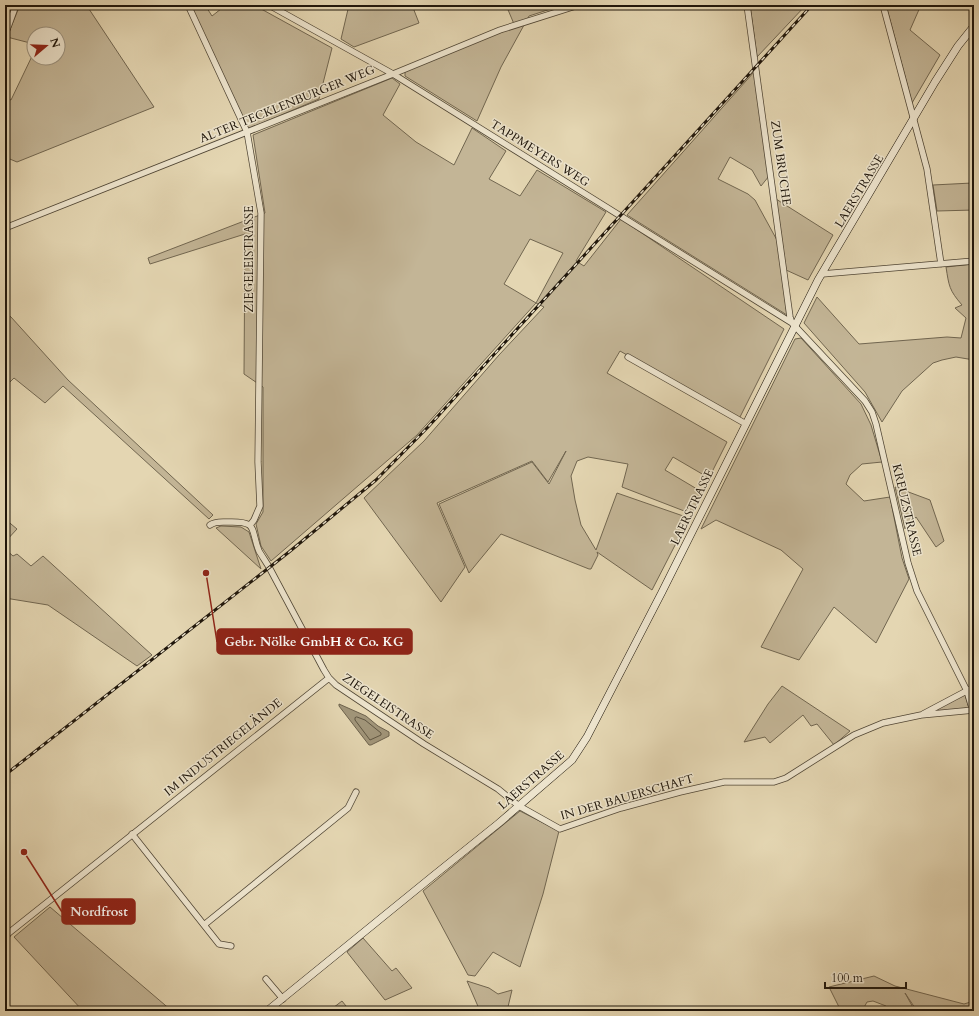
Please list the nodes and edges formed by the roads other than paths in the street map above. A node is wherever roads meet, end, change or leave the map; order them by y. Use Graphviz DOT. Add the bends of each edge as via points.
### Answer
graph roads {
  1 [pos="16,5"];
  2 [pos="188,5"];
  3 [pos="269,5"];
  4 [pos="579,5"];
  5 [pos="747,5"];
  6 [pos="883,5"];
  7 [pos="974,26"];
  8 [pos="5,34"];
  9 [pos="393,74"];
  10 [pos="914,119"];
  11 [pos="247,132"];
  12 [pos="5,228"];
  13 [pos="974,261"];
  14 [pos="941,264"];
  15 [pos="822,274"];
  16 [pos="794,324"];
  17 [pos="628,357"];
  18 [pos="746,424"];
  19 [pos="210,525"];
  20 [pos="250,525"];
  21 [pos="329,678"];
  22 [pos="974,687"];
  23 [pos="967,691"];
  24 [pos="974,712"];
  25 [pos="921,715"];
  26 [pos="356,792"];
  27 [pos="519,806"];
  28 [pos="132,834"];
  29 [pos="204,925"];
  30 [pos="5,926"];
  31 [pos="6,935"];
  32 [pos="231,946"];
  33 [pos="266,979"];
  34 [pos="282,999"];
  35 [pos="267,1011"];
  1 -- 8 [label="street"];
  2 -- 11 [label="street, ZIEGELEISTRASSE"];
  3 -- 9 [label="street, TAPPMEYERS WEG"];
  4 -- 9 [label="street, ALTER TECKLENBURGER WEG" via="500,30"];
  5 -- 16 [label="street, ZUM BRUCHE" via="790,317"];
  6 -- 10 [label="street"];
  7 -- 10 [label="main road, LAERSTRASSE" via="934,82"];
  9 -- 11 [label="street, ALTER TECKLENBURGER WEG"];
  9 -- 16 [label="street, TAPPMEYERS WEG"];
  10 -- 14 [label="street" via="929,181"];
  10 -- 15 [label="main road, LAERSTRASSE"];
  11 -- 12 [label="street, ALTER TECKLENBURGER WEG"];
  11 -- 20 [label="street, ZIEGELEISTRASSE" via="261,213 258,462 260,506"];
  13 -- 14 [label="street"];
  14 -- 15 [label="street"];
  15 -- 16 [label="main road, LAERSTRASSE"];
  16 -- 18 [label="main road, LAERSTRASSE"];
  16 -- 23 [label="street, KREUZSTRASSE" via="865,401 872,412 917,591"];
  17 -- 18 [label="street"];
  18 -- 27 [label="main road, LAERSTRASSE" via="587,737 568,764"];
  19 -- 20 [label="street" via="236,521"];
  20 -- 21 [label="street, ZIEGELEISTRASSE" via="254,529 260,552"];
  21 -- 27 [label="street, ZIEGELEISTRASSE"];
  21 -- 28 [label="street, IM INDUSTRIEGELÄNDE"];
  22 -- 23 [label="street, IN DER BAUERSCHAFT"];
  23 -- 24 [label="street, KREUZSTRASSE"];
  23 -- 25 [label="street, IN DER BAUERSCHAFT"];
  24 -- 25 [label="street, IN DER BAUERSCHAFT"];
  25 -- 27 [label="street, IN DER BAUERSCHAFT" via="883,723 854,735 786,778 774,782 724,782 621,808 560,829"];
  26 -- 29 [label="street" via="348,808"];
  27 -- 34 [label="main road, LAERSTRASSE"];
  28 -- 29 [label="street"];
  28 -- 31 [label="street, IM INDUSTRIEGELÄNDE"];
  29 -- 32 [label="street" via="219,944"];
  30 -- 31 [label="street"];
  33 -- 34 [label="street"];
  34 -- 35 [label="main road, LAERSTRASSE"];
}
